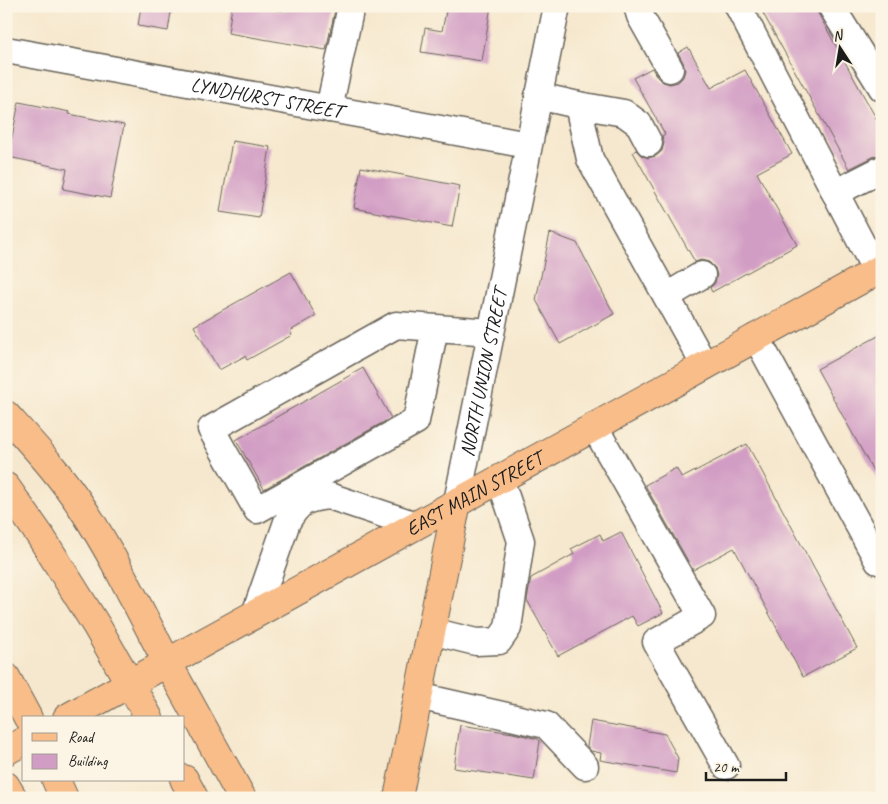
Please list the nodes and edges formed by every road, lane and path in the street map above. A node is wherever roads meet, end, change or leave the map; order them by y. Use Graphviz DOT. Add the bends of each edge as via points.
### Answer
graph roads {
  1 [pos="351,6"];
  2 [pos="557,6"];
  3 [pos="637,6"];
  4 [pos="738,6"];
  5 [pos="831,6"];
  6 [pos="6,50"];
  7 [pos="670,69"];
  8 [pos="882,88"];
  9 [pos="538,96"];
  10 [pos="578,104"];
  11 [pos="330,109"];
  12 [pos="649,143"];
  13 [pos="528,145"];
  14 [pos="882,169"];
  15 [pos="836,193"];
  16 [pos="879,269"];
  17 [pos="702,275"];
  18 [pos="666,296"];
  19 [pos="435,328"];
  20 [pos="491,332"];
  21 [pos="756,337"];
  22 [pos="705,366"];
  23 [pos="6,415"];
  24 [pos="594,426"];
  25 [pos="500,478"];
  26 [pos="6,488"];
  27 [pos="301,494"];
  28 [pos="457,502"];
  29 [pos="416,525"];
  30 [pos="882,562"];
  31 [pos="255,614"];
  32 [pos="431,631"];
  33 [pos="168,662"];
  34 [pos="6,676"];
  35 [pos="130,684"];
  36 [pos="418,696"];
  37 [pos="27,716"];
  38 [pos="70,716"];
  39 [pos="148,716"];
  40 [pos="22,742"];
  41 [pos="6,751"];
  42 [pos="586,766"];
  43 [pos="726,766"];
  44 [pos="185,781"];
  45 [pos="57,782"];
  46 [pos="6,786"];
  47 [pos="13,798"];
  48 [pos="64,798"];
  49 [pos="194,798"];
  50 [pos="242,798"];
  51 [pos="398,798"];
  1 -- 11 [label="street"];
  2 -- 9 [label="street, NORTH UNION STREET"];
  3 -- 7 [label="street"];
  4 -- 15 [label="street"];
  5 -- 8 [label="street"];
  6 -- 11 [label="street, LYNDHURST STREET"];
  9 -- 10 [label="street"];
  9 -- 13 [label="street, NORTH UNION STREET"];
  10 -- 12 [label="street" via="624,113 639,124"];
  10 -- 18 [label="street" via="590,158"];
  11 -- 13 [label="street, LYNDHURST STREET"];
  13 -- 20 [label="street, NORTH UNION STREET"];
  14 -- 15 [label="street"];
  15 -- 16 [label="street"];
  16 -- 21 [label="main road, EAST MAIN STREET"];
  17 -- 18 [label="street"];
  18 -- 22 [label="street"];
  19 -- 20 [label="street"];
  19 -- 27 [label="street" via="416,421"];
  19 -- 27 [label="street" via="396,325 211,430 257,510"];
  20 -- 28 [label="street, NORTH UNION STREET"];
  21 -- 22 [label="main road, EAST MAIN STREET"];
  21 -- 30 [label="street" via="878,561"];
  22 -- 24 [label="main road, EAST MAIN STREET"];
  23 -- 33 [label="main road" via="83,509"];
  24 -- 25 [label="main road, EAST MAIN STREET"];
  24 -- 43 [label="street" via="702,616 656,642"];
  25 -- 28 [label="main road, EAST MAIN STREET"];
  25 -- 32 [label="street" via="520,541 508,628 499,641 476,642"];
  26 -- 35 [label="main road" via="46,545"];
  27 -- 29 [label="street" via="329,496"];
  27 -- 31 [label="street" via="287,522"];
  28 -- 29 [label="main road, EAST MAIN STREET"];
  28 -- 32 [label="main road, NORTH UNION STREET"];
  29 -- 31 [label="main road, EAST MAIN STREET"];
  31 -- 33 [label="main road, EAST MAIN STREET"];
  32 -- 36 [label="main road, NORTH UNION STREET"];
  33 -- 35 [label="main road, EAST MAIN STREET"];
  33 -- 50 [label="main road"];
  34 -- 37 [label="main road"];
  35 -- 38 [label="main road, EAST MAIN STREET"];
  35 -- 39 [label="main road"];
  36 -- 42 [label="street" via="546,725"];
  36 -- 51 [label="main road, NORTH UNION STREET"];
  40 -- 41 [label="main road"];
  44 -- 49 [label="main road"];
  45 -- 48 [label="main road"];
  46 -- 47 [label="main road"];
}
